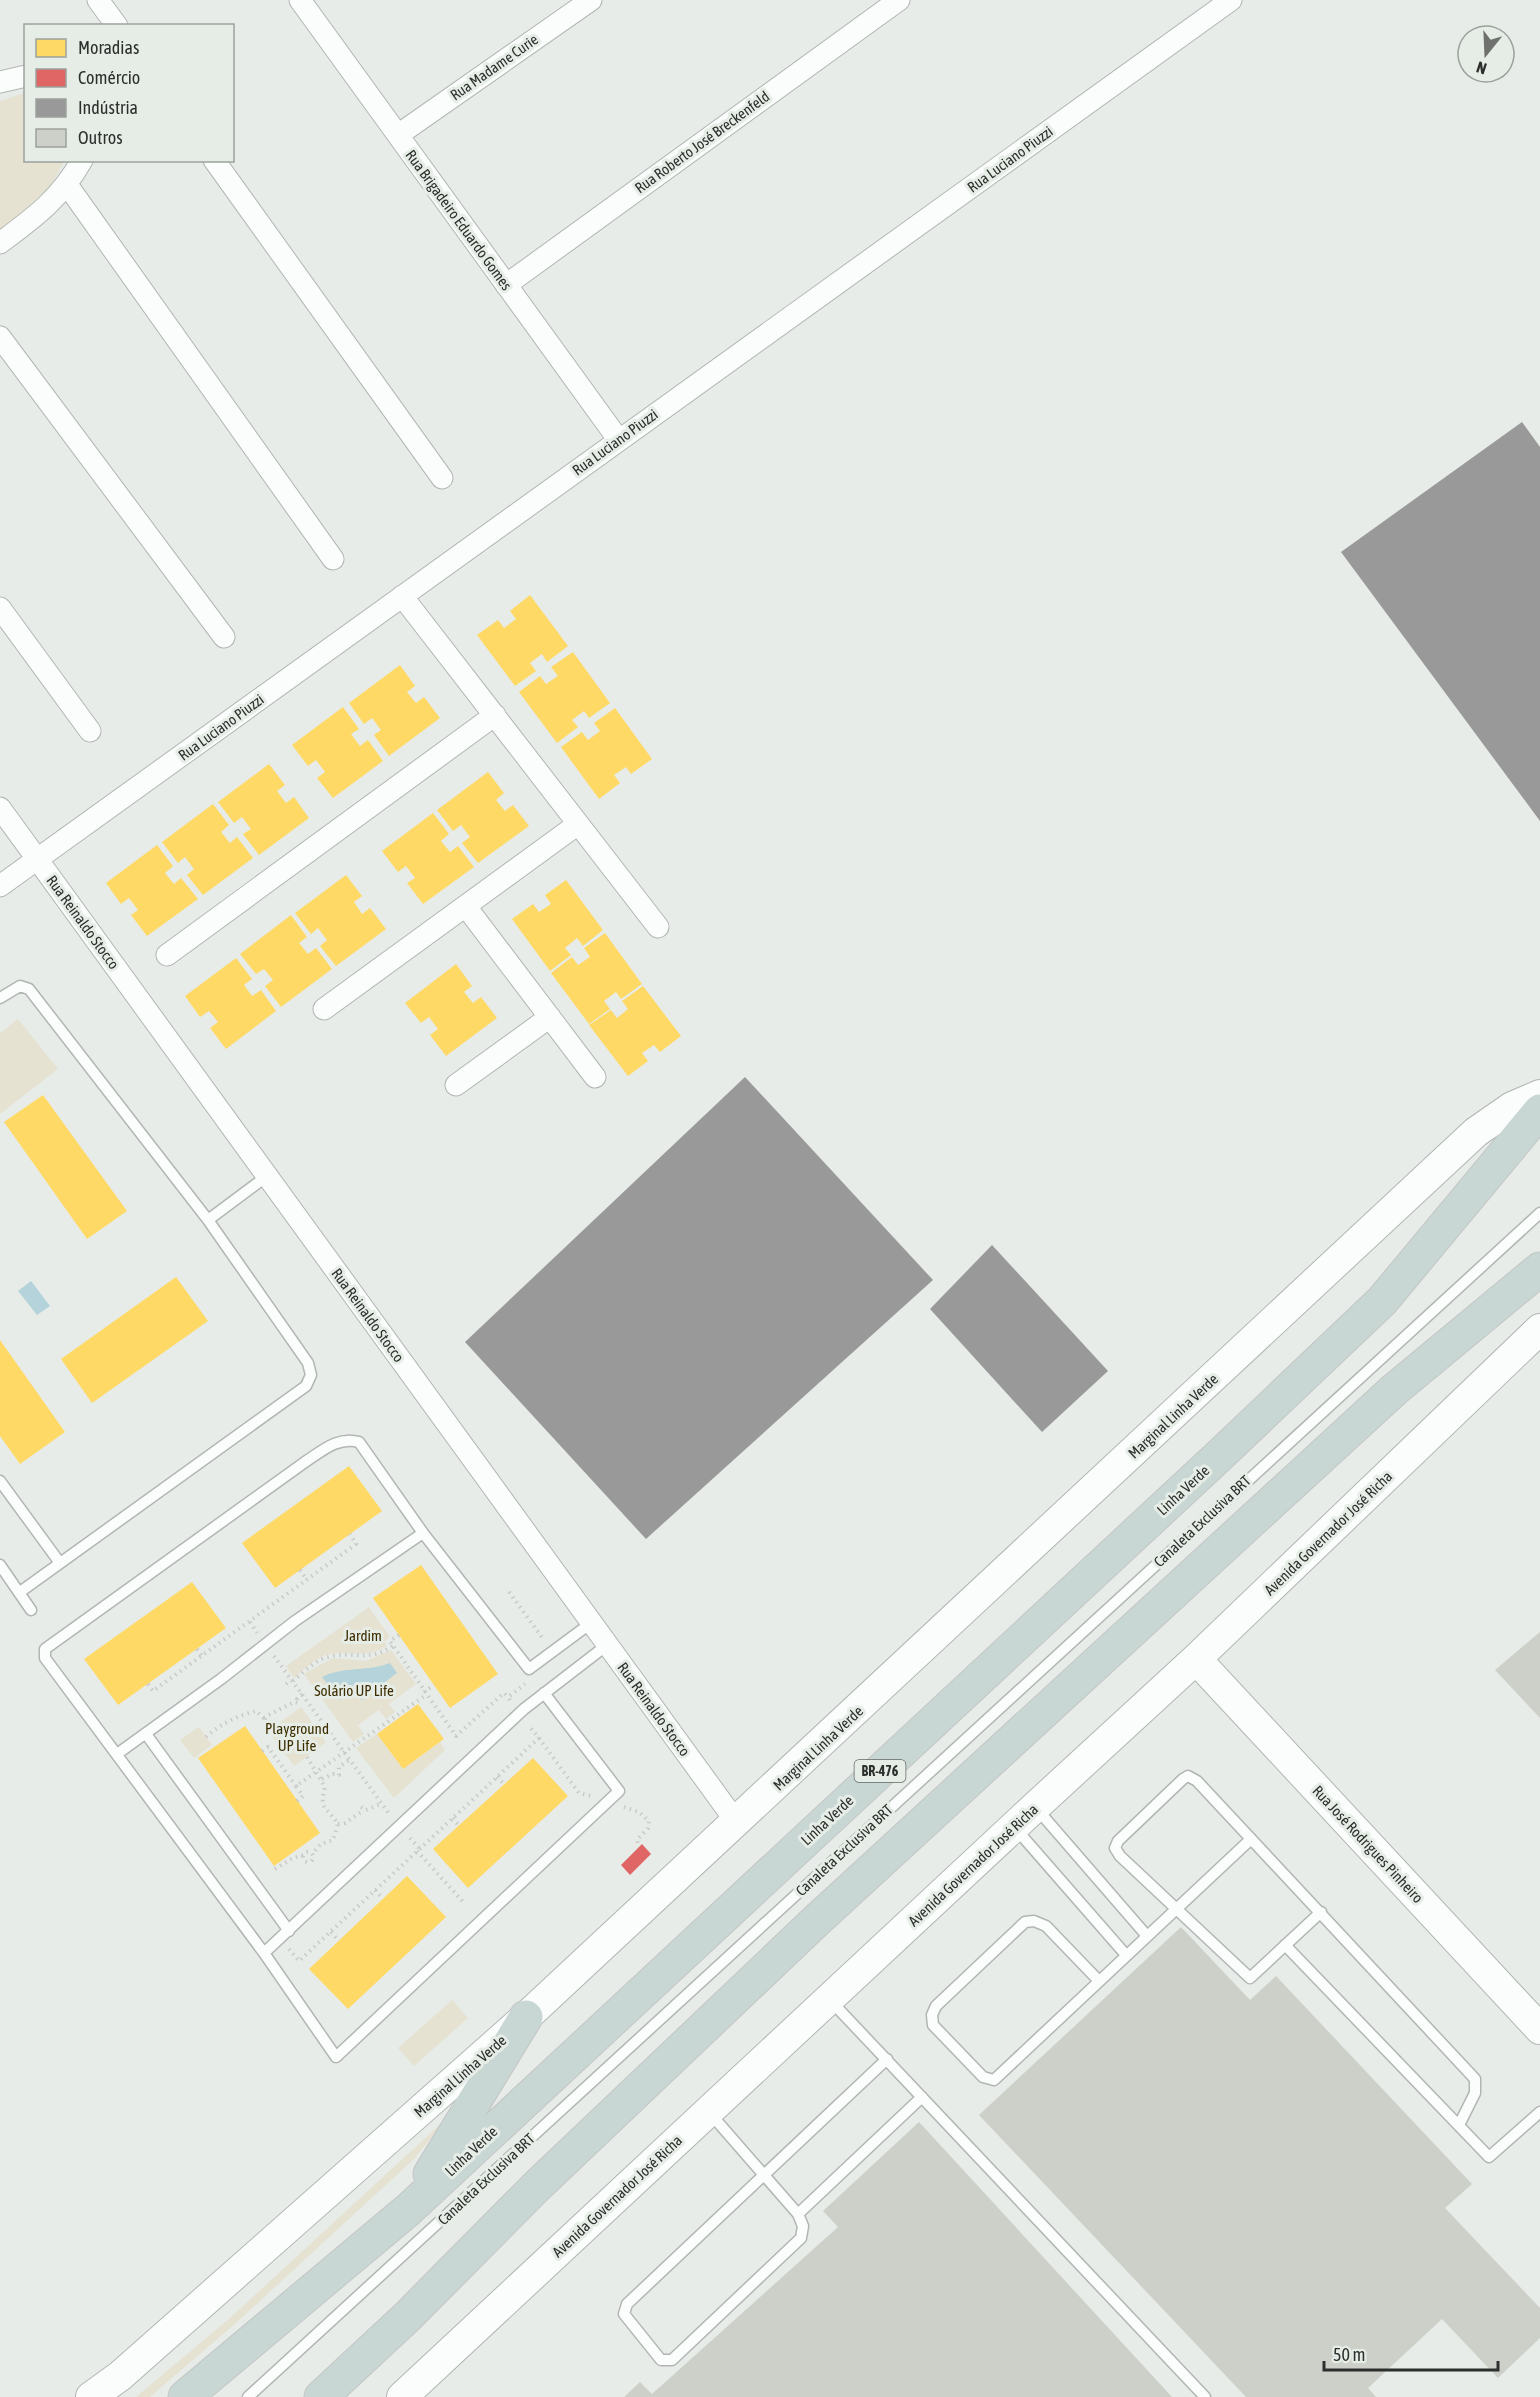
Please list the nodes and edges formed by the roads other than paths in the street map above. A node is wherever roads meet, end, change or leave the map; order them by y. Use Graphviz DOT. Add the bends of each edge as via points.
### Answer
graph roads {
  1 [pos="98,0"];
  2 [pos="300,0"];
  3 [pos="591,0"];
  4 [pos="898,0"];
  5 [pos="1231,0"];
  6 [pos="116,24"];
  7 [pos="24,76"];
  8 [pos="0,82"];
  9 [pos="398,135"];
  10 [pos="80,162"];
  11 [pos="215,162"];
  12 [pos="68,186"];
  13 [pos="0,243"];
  14 [pos="506,285"];
  15 [pos="0,337"];
  16 [pos="618,439"];
  17 [pos="442,478"];
  18 [pos="333,559"];
  19 [pos="402,596"];
  20 [pos="0,608"];
  21 [pos="224,638"];
  22 [pos="495,715"];
  23 [pos="90,731"];
  24 [pos="0,808"];
  25 [pos="578,824"];
  26 [pos="37,859"];
  27 [pos="0,886"];
  28 [pos="467,908"];
  29 [pos="658,927"];
  30 [pos="167,955"];
  31 [pos="0,998"];
  32 [pos="324,1009"];
  33 [pos="549,1017"];
  34 [pos="595,1077"];
  35 [pos="456,1084"];
  36 [pos="1540,1095"];
  37 [pos="1540,1112"];
  38 [pos="267,1176"];
  39 [pos="1540,1213"];
  40 [pos="208,1220"];
  41 [pos="1540,1269"];
  42 [pos="1540,1329"];
  43 [pos="0,1481"];
  44 [pos="423,1533"];
  45 [pos="60,1563"];
  46 [pos="0,1565"];
  47 [pos="20,1592"];
  48 [pos="31,1610"];
  49 [pos="591,1623"];
  50 [pos="607,1645"];
  51 [pos="1196,1659"];
  52 [pos="544,1693"];
  53 [pos="146,1734"];
  54 [pos="117,1754"];
  55 [pos="1024,1816"];
  56 [pos="737,1823"];
  57 [pos="1251,1839"];
  58 [pos="1177,1909"];
  59 [pos="1321,1912"];
  60 [pos="289,1931"];
  61 [pos="1147,1936"];
  62 [pos="1285,1945"];
  63 [pos="264,1953"];
  64 [pos="1126,1955"];
  65 [pos="1100,1981"];
  66 [pos="829,1999"];
  67 [pos="526,2017"];
  68 [pos="1540,2029"];
  69 [pos="887,2059"];
  70 [pos="922,2097"];
  71 [pos="708,2112"];
  72 [pos="1540,2112"];
  73 [pos="1459,2125"];
  74 [pos="764,2176"];
  75 [pos="408,2210"];
  76 [pos="798,2214"];
  77 [pos="254,2395"];
  78 [pos="91,2397"];
  79 [pos="185,2397"];
  80 [pos="321,2397"];
  81 [pos="402,2397"];
  82 [pos="1205,2397"];
  1 -- 6 [label="street"];
  2 -- 9 [label="street, Rua Brigadeiro Eduardo Gomes"];
  3 -- 9 [label="street, Rua Madame Curie"];
  4 -- 14 [label="street, Rua Roberto José Breckenfeld"];
  5 -- 16 [label="street, Rua Luciano Piuzzi"];
  7 -- 8 [label="street"];
  9 -- 14 [label="street, Rua Brigadeiro Eduardo Gomes"];
  10 -- 12 [label="street"];
  11 -- 17 [label="street"];
  12 -- 13 [label="street"];
  12 -- 18 [label="street"];
  14 -- 16 [label="street, Rua Brigadeiro Eduardo Gomes"];
  15 -- 21 [label="street"];
  16 -- 19 [label="street, Rua Luciano Piuzzi"];
  19 -- 22 [label="street"];
  19 -- 26 [label="street, Rua Luciano Piuzzi"];
  20 -- 23 [label="street"];
  22 -- 25 [label="street"];
  22 -- 30 [label="street"];
  24 -- 26 [label="street, Rua Reinaldo Stocco"];
  25 -- 28 [label="street"];
  25 -- 29 [label="street"];
  26 -- 27 [label="street, Rua Luciano Piuzzi"];
  26 -- 38 [label="street, Rua Reinaldo Stocco"];
  28 -- 32 [label="street"];
  28 -- 33 [label="street"];
  31 -- 40 [label="lane" via="20,986 29,989"];
  33 -- 34 [label="street"];
  33 -- 35 [label="street"];
  36 -- 56 [label="main road, Marginal Linha Verde" via="1512,1107 1476,1132"];
  37 -- 75 [label="highway, Linha Verde / BR-476" via="1382,1301"];
  38 -- 40 [label="lane"];
  38 -- 49 [label="street, Rua Reinaldo Stocco"];
  39 -- 77 [label="lane, Canaleta Exclusiva BRT"];
  40 -- 45 [label="lane" via="308,1363 311,1375 306,1386"];
  41 -- 80 [label="highway" via="1394,1390 826,1912"];
  42 -- 51 [label="main road, Avenida Governador José Richa"];
  43 -- 45 [label="lane"];
  44 -- 49 [label="lane" via="529,1669"];
  44 -- 53 [label="lane"];
  44 -- 54 [label="lane" via="358,1442 347,1439 305,1462 45,1649 45,1658"];
  45 -- 47 [label="lane"];
  46 -- 47 [label="lane"];
  47 -- 48 [label="lane"];
  49 -- 50 [label="street, Rua Reinaldo Stocco"];
  50 -- 52 [label="lane"];
  50 -- 56 [label="street, Rua Reinaldo Stocco"];
  51 -- 55 [label="main road, Avenida Governador José Richa"];
  51 -- 68 [label="main road, Rua José Rodrigues Pinheiro"];
  52 -- 60 [label="lane"];
  52 -- 63 [label="lane" via="619,1791 336,2057"];
  53 -- 54 [label="lane"];
  53 -- 60 [label="lane"];
  54 -- 63 [label="lane"];
  55 -- 61 [label="lane"];
  55 -- 64 [label="lane"];
  55 -- 66 [label="main road, Avenida Governador José Richa"];
  56 -- 67 [label="main road, Marginal Linha Verde"];
  57 -- 58 [label="lane"];
  57 -- 58 [label="lane" via="1188,1776 1118,1841 1115,1848 1120,1856"];
  57 -- 59 [label="lane"];
  58 -- 61 [label="lane"];
  58 -- 62 [label="lane" via="1250,1978"];
  59 -- 62 [label="lane"];
  59 -- 73 [label="lane" via="1475,2079 1474,2093"];
  60 -- 63 [label="lane"];
  61 -- 64 [label="lane"];
  62 -- 73 [label="lane"];
  64 -- 65 [label="lane"];
  65 -- 65 [label="lane" via="1046,1926 1025,1922 936,2007 933,2025 983,2077 994,2080"];
  66 -- 69 [label="lane"];
  66 -- 71 [label="main road, Avenida Governador José Richa"];
  67 -- 75 [label="highway"];
  67 -- 78 [label="main road, Marginal Linha Verde" via="120,2376"];
  69 -- 70 [label="lane"];
  69 -- 74 [label="lane"];
  70 -- 76 [label="lane"];
  70 -- 82 [label="lane"];
  71 -- 74 [label="lane"];
  71 -- 81 [label="main road, Avenida Governador José Richa"];
  72 -- 73 [label="lane" via="1490,2157"];
  74 -- 76 [label="lane"];
  74 -- 76 [label="lane" via="624,2308 624,2314 661,2360 672,2360 801,2238 803,2226"];
  75 -- 79 [label="highway, Linha Verde / BR-476"];
}
